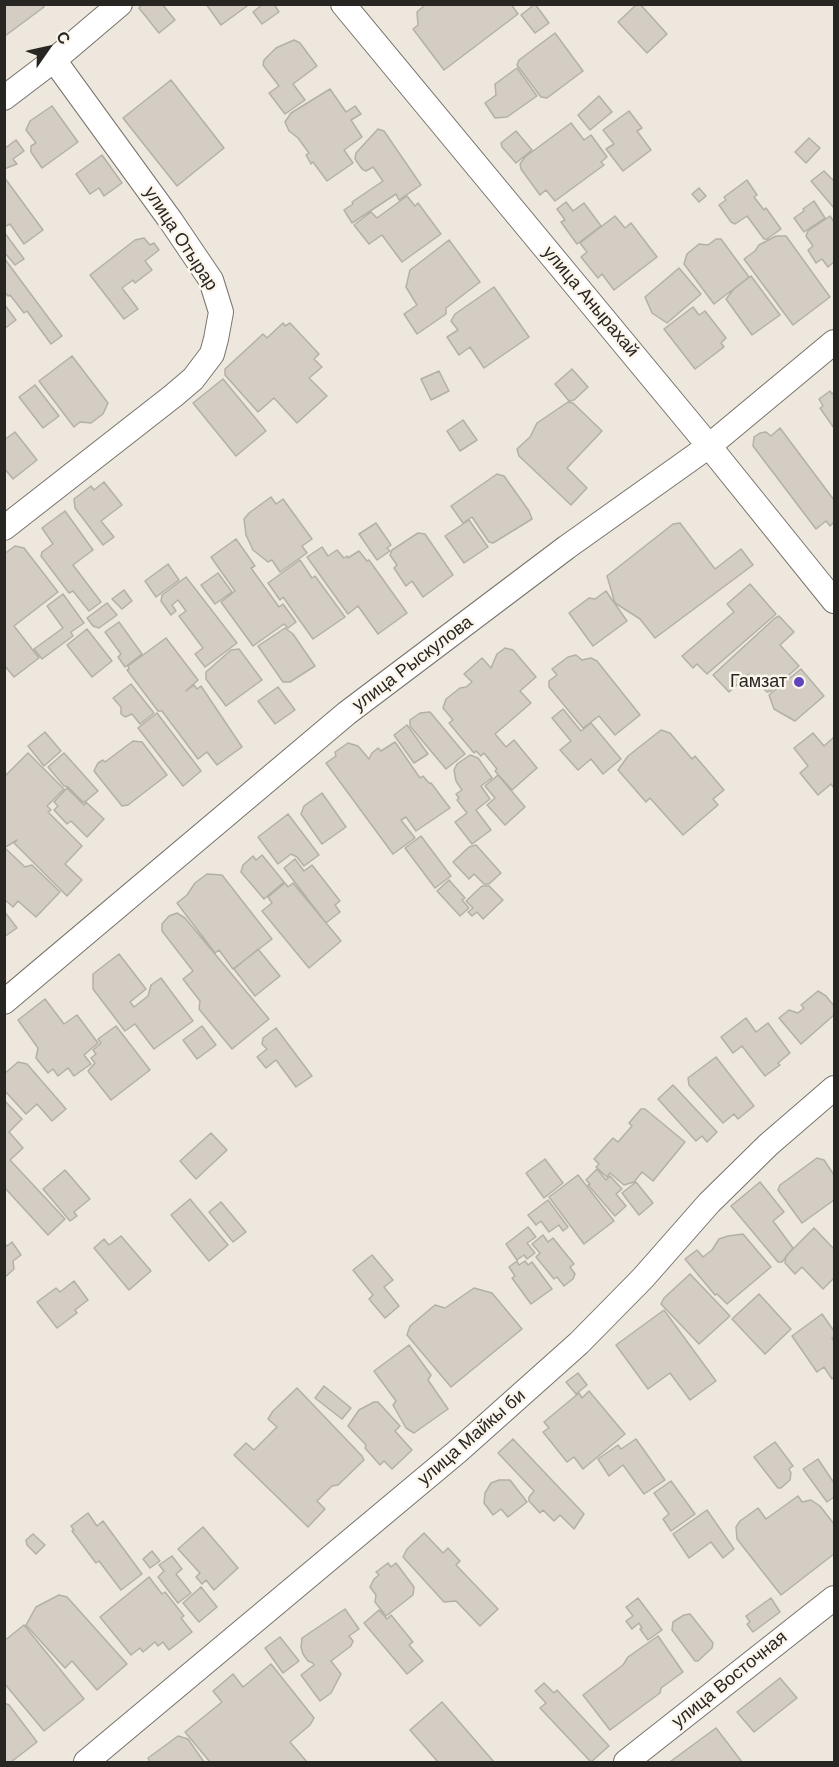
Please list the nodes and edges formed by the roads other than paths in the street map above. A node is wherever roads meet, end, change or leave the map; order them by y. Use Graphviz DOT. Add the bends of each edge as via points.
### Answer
graph roads {
  1 [pos="120,4"];
  2 [pos="343,4"];
  3 [pos="54,60"];
  4 [pos="4,98"];
  5 [pos="834,342"];
  6 [pos="709,446"];
  7 [pos="4,528"];
  8 [pos="834,601"];
  9 [pos="4,1002"];
  10 [pos="834,1088"];
  11 [pos="834,1598"];
  12 [pos="86,1762"];
  13 [pos="626,1762"];
  1 -- 3 [label="street"];
  2 -- 6 [label="street, улица Анырахай"];
  3 -- 4 [label="street"];
  3 -- 7 [label="street, улица Отырар" via="211,280 220,312 212,354 192,379"];
  5 -- 6 [label="street, улица Рыскулова"];
  6 -- 8 [label="street, улица Анырахай"];
  6 -- 9 [label="street, улица Рыскулова" via="567,547 347,713"];
  10 -- 12 [label="street, улица Майкы би" via="709,1203 571,1351 458,1451"];
  11 -- 13 [label="street, улица Восточная"];
}
